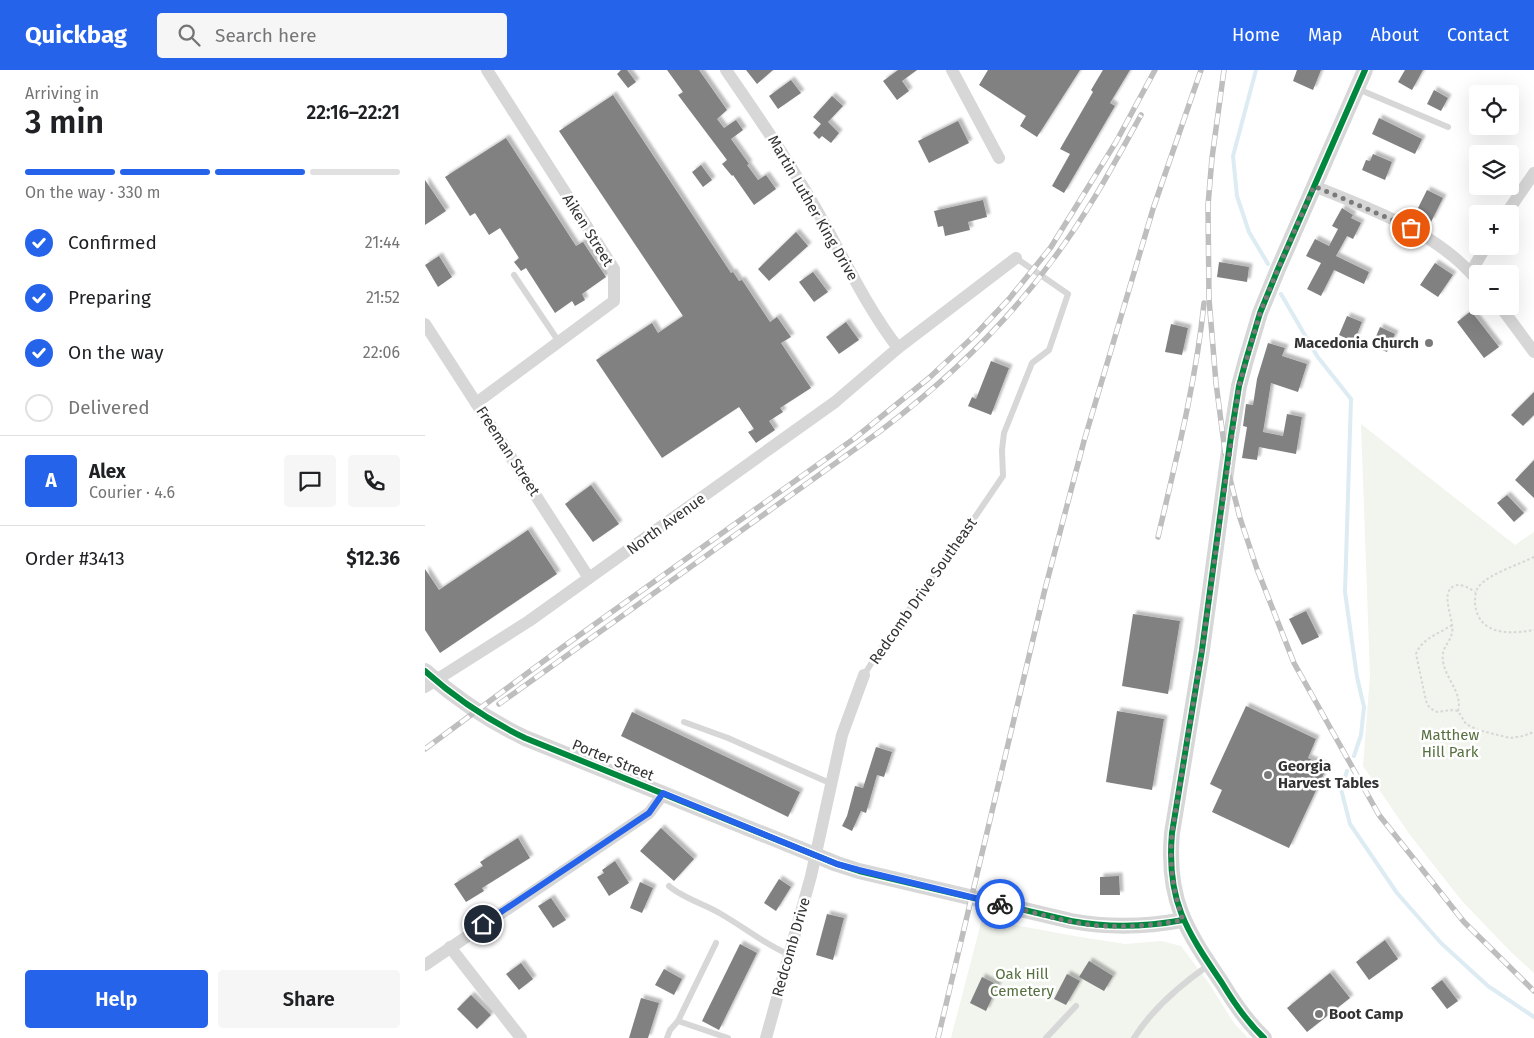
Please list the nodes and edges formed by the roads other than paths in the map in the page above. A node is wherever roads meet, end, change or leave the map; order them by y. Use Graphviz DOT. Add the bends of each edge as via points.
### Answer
graph roads {
  1 [pos="487,70"];
  2 [pos="726,70"];
  3 [pos="952,70"];
  4 [pos="1365,70"];
  5 [pos="1357,89"];
  6 [pos="1448,127"];
  7 [pos="999,158"];
  8 [pos="1534,173"];
  9 [pos="1314,186"];
  10 [pos="1512,205"];
  11 [pos="1016,258"];
  12 [pos="1469,271"];
  13 [pos="514,276"];
  14 [pos="1507,315"];
  15 [pos="425,324"];
  16 [pos="559,342"];
  17 [pos="898,348"];
  18 [pos="1534,352"];
  19 [pos="476,403"];
  20 [pos="589,578"];
  21 [pos="864,675"];
  22 [pos="432,681"];
  23 [pos="684,722"];
  24 [pos="832,784"];
  25 [pos="663,793"];
  26 [pos="816,856"];
  27 [pos="669,886"];
  28 [pos="1183,920"];
  29 [pos="716,943"];
  30 [pos="450,947"];
  31 [pos="788,954"];
  32 [pos="425,965"];
  33 [pos="1209,965"];
  34 [pos="1076,1006"];
  35 [pos="678,1021"];
  36 [pos="1137,1036"];
  37 [pos="521,1038"];
  38 [pos="667,1038"];
  39 [pos="727,1038"];
  40 [pos="766,1038"];
  41 [pos="1046,1038"];
  42 [pos="1264,1038"];
  1 -- 16 [label="street, Aiken Street" via="614,269 614,301"];
  2 -- 17 [label="street, Martin Luther King Drive" via="796,174 877,319"];
  3 -- 7 [label="street"];
  4 -- 5 [label="street"];
  5 -- 6 [label="lane"];
  5 -- 9 [label="street"];
  8 -- 10 [label="street"];
  9 -- 12 [label="street" via="1411,228 1439,244"];
  9 -- 28 [label="street" via="1260,313 1239,386 1202,650 1172,833 1172,876"];
  11 -- 17 [label="street, North Avenue"];
  11 -- 21 [label="lane, Redcomb Drive Southeast" via="1069,294 1049,350 1032,363 1004,433 1003,476 997,488"];
  13 -- 16 [label="lane"];
  14 -- 18 [label="street"];
  15 -- 19 [label="street, Freeman Street"];
  16 -- 19 [label="street, Aiken Street"];
  17 -- 20 [label="street, North Avenue" via="835,402"];
  19 -- 20 [label="street, Freeman Street"];
  20 -- 22 [label="street, North Avenue" via="529,621"];
  21 -- 24 [label="street, Redcomb Drive Southeast" via="842,735"];
  22 -- 25 [label="street, Porter Street" via="479,713 525,738"];
  23 -- 24 [label="lane"];
  24 -- 26 [label="street, Redcomb Drive Southeast"];
  25 -- 26 [label="street, Porter Street"];
  25 -- 30 [label="street" via="649,813"];
  26 -- 28 [label="street, Porter Street" via="859,870 1071,921 1105,926 1142,926"];
  26 -- 31 [label="street, Redcomb Drive"];
  27 -- 31 [label="lane"];
  28 -- 33 [label="street"];
  29 -- 35 [label="lane"];
  30 -- 32 [label="street"];
  30 -- 37 [label="street"];
  31 -- 40 [label="street, Redcomb Drive"];
  33 -- 36 [label="lane" via="1159,1007"];
  33 -- 42 [label="street"];
  34 -- 41 [label="lane"];
  35 -- 38 [label="lane" via="669,1030"];
  35 -- 39 [label="lane"];
}
